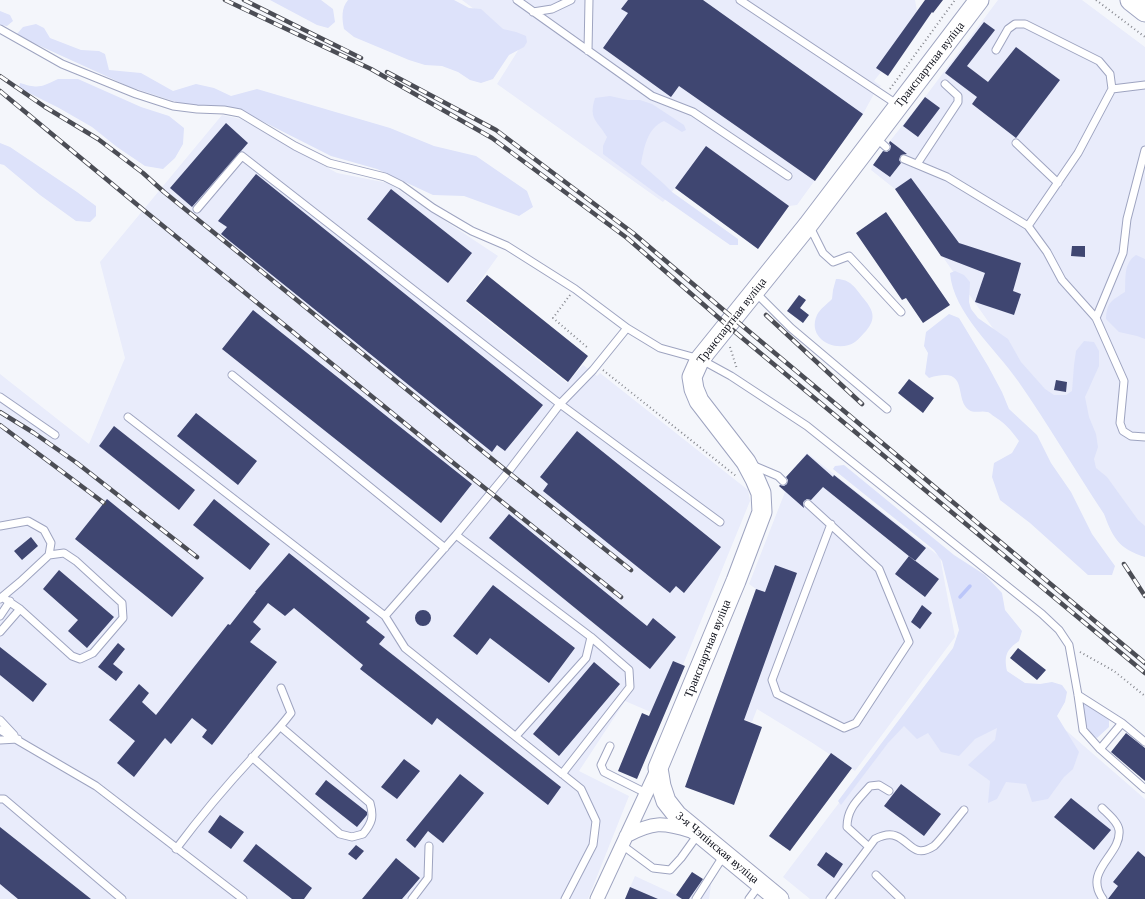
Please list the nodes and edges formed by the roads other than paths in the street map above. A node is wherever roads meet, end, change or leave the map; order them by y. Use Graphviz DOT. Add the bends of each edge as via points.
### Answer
graph roads {
  1 [pos="517,0"];
  2 [pos="571,0"];
  3 [pos="589,0"];
  4 [pos="740,0"];
  5 [pos="979,0"];
  6 [pos="1131,0"];
  7 [pos="1145,11"];
  8 [pos="533,12"];
  9 [pos="0,29"];
  10 [pos="588,50"];
  11 [pos="996,50"];
  12 [pos="945,84"];
  13 [pos="1145,85"];
  14 [pos="1112,89"];
  15 [pos="892,100"];
  16 [pos="1016,143"];
  17 [pos="1145,150"];
  18 [pos="904,159"];
  19 [pos="917,164"];
  20 [pos="788,176"];
  21 [pos="1058,183"];
  22 [pos="198,209"];
  23 [pos="808,225"];
  24 [pos="1028,226"];
  25 [pos="755,292"];
  26 [pos="902,312"];
  27 [pos="1096,318"];
  28 [pos="627,328"];
  29 [pos="700,359"];
  30 [pos="232,376"];
  31 [pos="0,397"];
  32 [pos="560,404"];
  33 [pos="887,409"];
  34 [pos="128,417"];
  35 [pos="56,435"];
  36 [pos="1145,437"];
  37 [pos="743,471"];
  38 [pos="783,481"];
  39 [pos="808,504"];
  40 [pos="720,522"];
  41 [pos="831,524"];
  42 [pos="0,526"];
  43 [pos="456,535"];
  44 [pos="445,548"];
  45 [pos="49,555"];
  46 [pos="1,598"];
  47 [pos="10,601"];
  48 [pos="20,609"];
  49 [pos="0,616"];
  50 [pos="385,616"];
  51 [pos="0,632"];
  52 [pos="591,637"];
  53 [pos="281,688"];
  54 [pos="1078,695"];
  55 [pos="0,720"];
  56 [pos="1122,723"];
  57 [pos="281,727"];
  58 [pos="0,730"];
  59 [pos="516,736"];
  60 [pos="18,739"];
  61 [pos="0,740"];
  62 [pos="1145,742"];
  63 [pos="610,746"];
  64 [pos="1100,750"];
  65 [pos="252,757"];
  66 [pos="658,768"];
  67 [pos="562,774"];
  68 [pos="1145,788"];
  69 [pos="889,790"];
  70 [pos="646,793"];
  71 [pos="0,799"];
  72 [pos="1102,808"];
  73 [pos="964,810"];
  74 [pos="699,833"];
  75 [pos="624,841"];
  76 [pos="429,846"];
  77 [pos="869,847"];
  78 [pos="176,848"];
  79 [pos="725,855"];
  80 [pos="876,876"];
  81 [pos="760,884"];
  82 [pos="122,899"];
  83 [pos="243,899"];
  84 [pos="412,899"];
  85 [pos="565,899"];
  86 [pos="597,899"];
  87 [pos="696,899"];
  88 [pos="749,899"];
  89 [pos="779,899"];
  90 [pos="830,899"];
  91 [pos="900,899"];
  92 [pos="1102,899"];
  1 -- 8 [label="lane"];
  2 -- 8 [label="lane" via="552,9"];
  3 -- 10 [label="lane"];
  4 -- 15 [label="lane"];
  5 -- 15 [label="main road, Транспартная вуліца"];
  6 -- 7 [label="main road"];
  8 -- 10 [label="lane"];
  9 -- 28 [label="lane" via="62,64 136,94 173,106 240,113 329,163 385,176 472,231 507,246 575,289"];
  10 -- 20 [label="lane" via="652,96 693,112"];
  11 -- 14 [label="lane" via="1008,29 1015,24 1025,24 1099,61 1110,74"];
  12 -- 19 [label="lane" via="958,96 958,102"];
  13 -- 14 [label="lane"];
  14 -- 21 [label="lane" via="1078,153"];
  15 -- 23 [label="main road, Транспартная вуліца" via="880,142"];
  16 -- 21 [label="lane"];
  17 -- 27 [label="lane" via="1126,218 1123,254"];
  18 -- 19 [label="lane"];
  19 -- 24 [label="lane" via="947,176"];
  21 -- 24 [label="lane"];
  22 -- 32 [label="lane" via="242,156"];
  23 -- 25 [label="main road, Транспартная вуліца"];
  23 -- 26 [label="lane" via="823,254 834,262 850,256"];
  24 -- 27 [label="lane" via="1047,252 1062,280"];
  25 -- 29 [label="main road, Транспартная вуліца"];
  25 -- 33 [label="lane" via="791,328"];
  27 -- 36 [label="lane" via="1124,381 1120,423 1123,431 1131,436"];
  28 -- 29 [label="lane" via="660,348"];
  28 -- 32 [label="lane"];
  29 -- 37 [label="main road, Транспартная вуліца" via="692,377 694,389"];
  29 -- 54 [label="lane" via="731,376 806,426 1036,609 1059,630 1068,645"];
  30 -- 44 [label="lane"];
  31 -- 35 [label="lane"];
  32 -- 40 [label="lane"];
  32 -- 43 [label="lane"];
  34 -- 50 [label="lane"];
  37 -- 38 [label="lane" via="778,476"];
  37 -- 66 [label="main road, Транспартная вуліца" via="755,479 761,493 762,512"];
  39 -- 41 [label="lane"];
  41 -- 41 [label="lane" via="879,569 909,642 856,724 844,728 777,694 772,680"];
  42 -- 45 [label="lane" via="28,521 44,530 51,543"];
  43 -- 44 [label="lane"];
  43 -- 52 [label="lane"];
  44 -- 50 [label="lane"];
  45 -- 46 [label="lane"];
  45 -- 48 [label="lane" via="64,553 76,561 122,603 123,618 93,653 80,659 72,656"];
  46 -- 47 [label="lane"];
  47 -- 48 [label="lane"];
  47 -- 49 [label="lane"];
  48 -- 51 [label="lane"];
  50 -- 59 [label="lane" via="405,648"];
  52 -- 59 [label="lane" via="586,658"];
  52 -- 67 [label="lane" via="629,670 630,687"];
  53 -- 57 [label="lane" via="291,713"];
  54 -- 56 [label="lane"];
  54 -- 64 [label="lane" via="1083,730"];
  55 -- 60 [label="lane"];
  56 -- 62 [label="lane"];
  56 -- 64 [label="lane"];
  57 -- 65 [label="lane"];
  57 -- 65 [label="lane" via="370,803 373,813 370,825 363,834 340,834"];
  58 -- 60 [label="lane"];
  59 -- 67 [label="lane"];
  60 -- 61 [label="lane"];
  60 -- 78 [label="lane" via="96,786"];
  63 -- 70 [label="lane" via="601,765 604,772"];
  64 -- 68 [label="lane"];
  65 -- 78 [label="lane"];
  66 -- 70 [label="street, Транспартная вуліца"];
  66 -- 74 [label="main road, 3-я Чэпінская вуліца" via="666,801 677,815"];
  67 -- 85 [label="lane" via="581,789 596,821 593,845"];
  69 -- 77 [label="lane" via="879,785 870,786 851,808 847,819 847,827"];
  70 -- 75 [label="street, Транспартная вуліца"];
  71 -- 82 [label="lane" via="4,799"];
  72 -- 92 [label="lane" via="1116,823 1119,831 1116,843 1100,870 1096,883"];
  73 -- 77 [label="lane" via="934,845 922,851 914,850 895,836 884,835 875,839"];
  74 -- 75 [label="street" via="660,824 643,827"];
  74 -- 75 [label="lane" via="670,870 653,868"];
  74 -- 79 [label="main road, 3-я Чэпінская вуліца"];
  75 -- 86 [label="street, Транспартная вуліца"];
  76 -- 84 [label="lane" via="428,878"];
  77 -- 90 [label="lane"];
  78 -- 83 [label="lane"];
  79 -- 81 [label="main road, 3-я Чэпінская вуліца"];
  79 -- 87 [label="lane"];
  80 -- 91 [label="lane"];
  81 -- 88 [label="lane"];
  81 -- 89 [label="main road, 3-я Чэпінская вуліца"];
}
